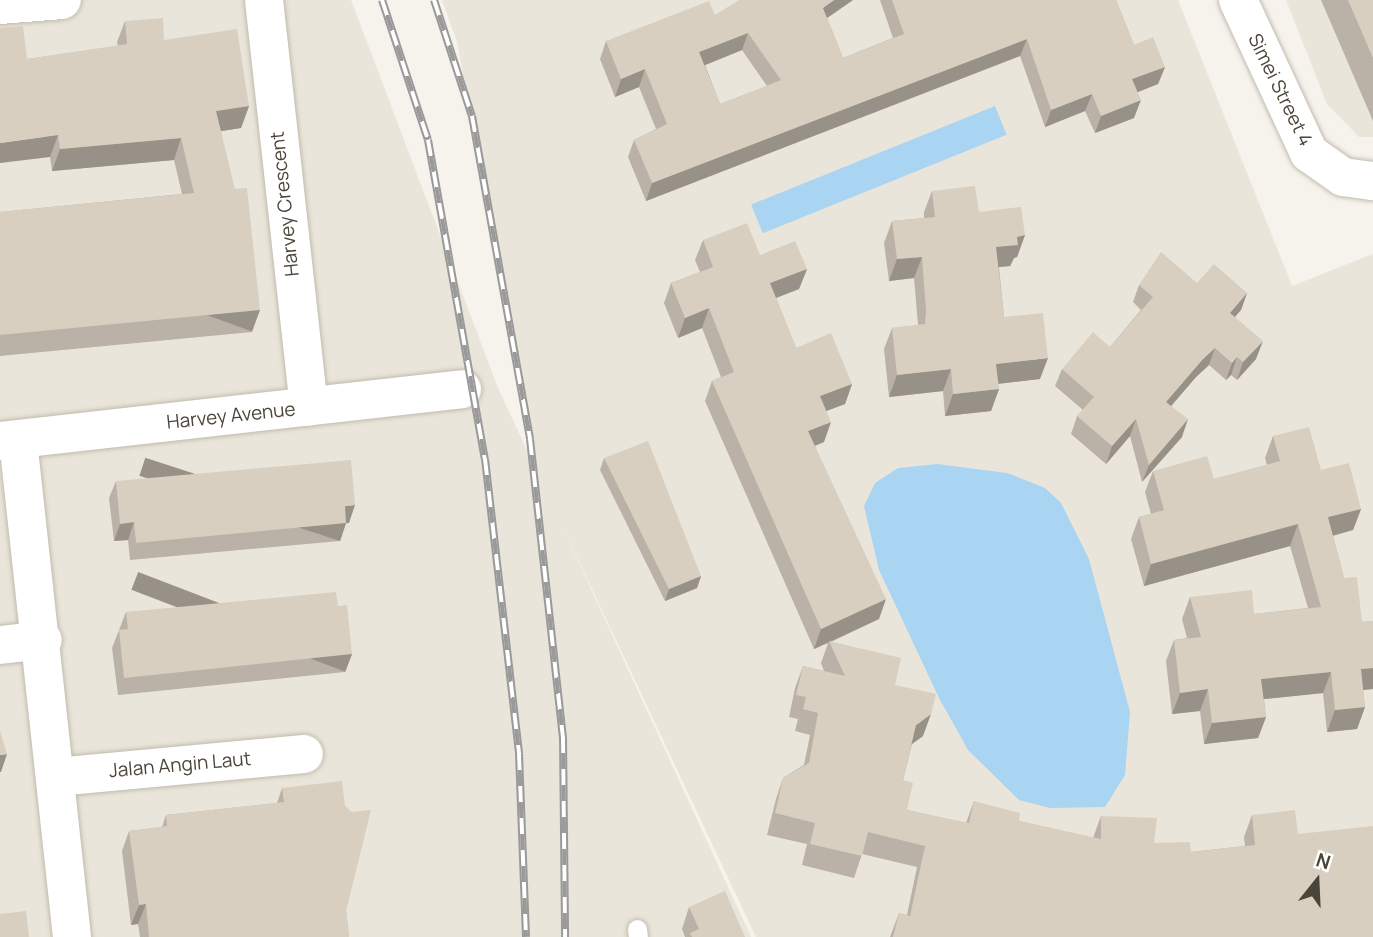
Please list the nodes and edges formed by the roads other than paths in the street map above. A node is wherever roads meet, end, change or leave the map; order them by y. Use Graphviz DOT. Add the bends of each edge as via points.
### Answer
graph roads {
  1 [pos="62,0"];
  2 [pos="264,0"];
  3 [pos="1238,0"];
  4 [pos="0,5"];
  5 [pos="1373,181"];
  6 [pos="462,389"];
  7 [pos="309,407"];
  8 [pos="9,441"];
  9 [pos="43,640"];
  10 [pos="0,645"];
  11 [pos="304,754"];
  12 [pos="56,777"];
  13 [pos="72,937"];
  1 -- 4 [label="street"];
  2 -- 7 [label="street, Harvey Crescent"];
  3 -- 5 [label="street, Simei Street 4" via="1309,153 1343,177"];
  6 -- 7 [label="street, Harvey Avenue"];
  7 -- 8 [label="street, Harvey Avenue"];
  8 -- 9 [label="street"];
  9 -- 10 [label="street"];
  9 -- 12 [label="street"];
  11 -- 12 [label="street, Jalan Angin Laut"];
  12 -- 13 [label="street"];
}
